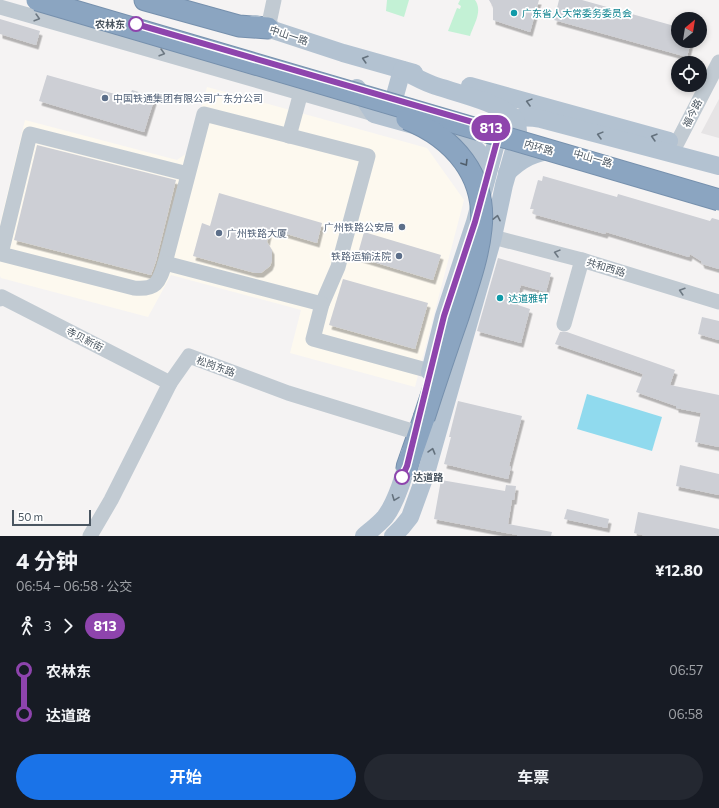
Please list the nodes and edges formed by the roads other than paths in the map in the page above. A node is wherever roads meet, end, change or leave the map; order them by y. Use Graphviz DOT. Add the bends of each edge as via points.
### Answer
graph roads {
  1 [pos="37,0"];
  2 [pos="52,0"];
  3 [pos="87,0"];
  4 [pos="184,0"];
  5 [pos="274,0"];
  6 [pos="149,1"];
  7 [pos="0,7"];
  8 [pos="268,28"];
  9 [pos="719,62"];
  10 [pos="402,70"];
  11 [pos="283,72"];
  12 [pos="306,74"];
  13 [pos="356,88"];
  14 [pos="301,93"];
  15 [pos="394,99"];
  16 [pos="374,114"];
  17 [pos="500,130"];
  18 [pos="521,131"];
  19 [pos="289,136"];
  20 [pos="677,143"];
  21 [pos="567,150"];
  22 [pos="719,154"];
  23 [pos="490,165"];
  24 [pos="719,166"];
  25 [pos="507,173"];
  26 [pos="188,174"];
  27 [pos="719,185"];
  28 [pos="719,195"];
  29 [pos="719,200"];
  30 [pos="493,237"];
  31 [pos="582,260"];
  32 [pos="165,263"];
  33 [pos="0,299"];
  34 [pos="719,302"];
  35 [pos="322,304"];
  36 [pos="564,324"];
  37 [pos="430,371"];
  38 [pos="170,383"];
  39 [pos="419,425"];
  40 [pos="407,466"];
  41 [pos="90,536"];
  42 [pos="364,536"];
  43 [pos="393,536"];
  1 -- 11 [label="highway, 内环路, bridge"];
  2 -- 12 [label="main road, 中山一路"];
  3 -- 27 [label="highway, 内环路"];
  4 -- 8 [label="main road, 中山一路"];
  5 -- 8 [label="street"];
  6 -- 8 [label="highway" via="239,26"];
  7 -- 14 [label="street, one-way"];
  10 -- 8 [label="main road, 中山一路, one-way"];
  9 -- 20 [label="street, 福今路"];
  10 -- 15 [label="main road"];
  10 -- 18 [label="main road" via="424,82 490,104 508,113"];
  20 -- 10 [label="main road, 中山一路, one-way" via="473,86"];
  11 -- 29 [label="highway, 内环路, bridge"];
  11 -- 39 [label="highway, one-way, bridge" via="402,117 435,133 447,141 464,159 477,187 482,227 472,275"];
  12 -- 13 [label="main road, 中山一路"];
  12 -- 14 [label="street"];
  13 -- 15 [label="main road, 中山一路"];
  13 -- 16 [label="main road"];
  14 -- 16 [label="street"];
  14 -- 19 [label="street"];
  15 -- 17 [label="main road, 中山一路"];
  16 -- 23 [label="main road" via="465,140"];
  17 -- 18 [label="main road, 中山一路"];
  17 -- 23 [label="main road"];
  18 -- 21 [label="main road, 中山一路"];
  24 -- 18 [label="main road, one-way" via="537,118"];
  18 -- 25 [label="main road"];
  19 -- 26 [label="street" via="204,114"];
  19 -- 35 [label="street" via="368,156 338,267"];
  20 -- 22 [label="main road, 中山一路"];
  21 -- 25 [label="main road" via="532,154"];
  21 -- 28 [label="main road, 中山一路"];
  23 -- 37 [label="main road"];
  30 -- 25 [label="main road, one-way"];
  26 -- 32 [label="street"];
  26 -- 32 [label="street" via="30,134 1,254 134,288 148,288 159,281"];
  31 -- 30 [label="street, 共和西路, one-way"];
  43 -- 30 [label="main road, one-way" via="410,517 426,473"];
  34 -- 31 [label="street, 共和西路, one-way"];
  31 -- 36 [label="street"];
  32 -- 35 [label="street"];
  33 -- 38 [label="street, 寺贝新街" via="2,297"];
  35 -- 37 [label="street" via="313,339"];
  37 -- 39 [label="main road"];
  38 -- 39 [label="street, 松岗东路" via="189,356 288,393"];
  38 -- 41 [label="street, 松岗东路"];
  39 -- 40 [label="highway"];
  40 -- 42 [label="main road, one-way" via="392,505 385,516"];
}
